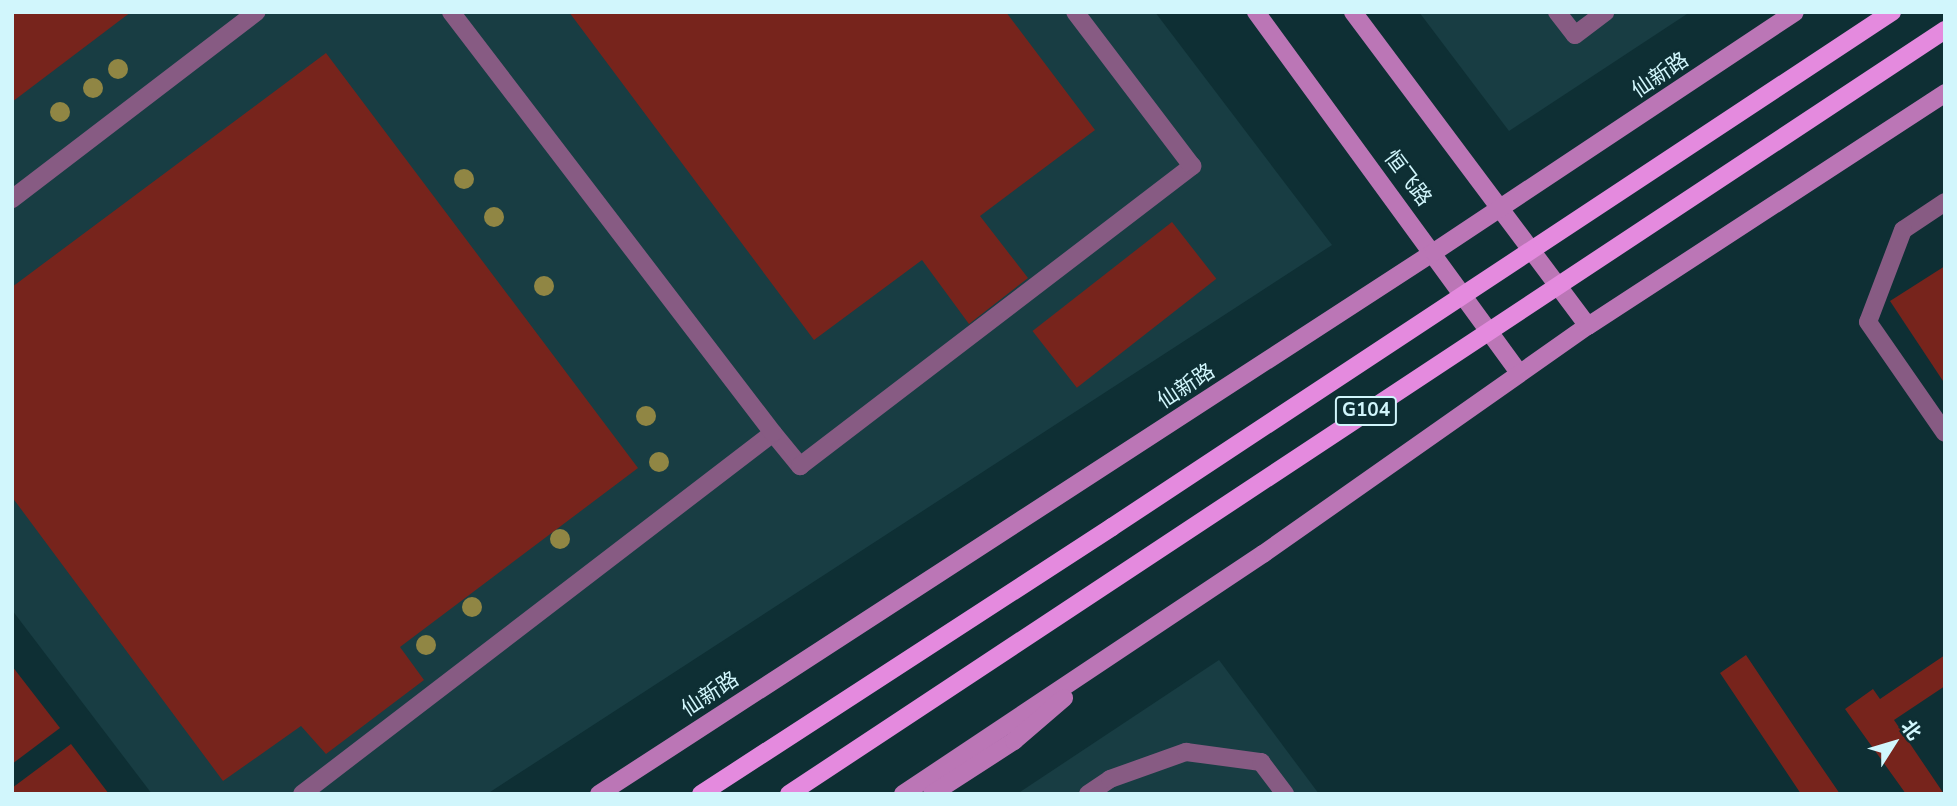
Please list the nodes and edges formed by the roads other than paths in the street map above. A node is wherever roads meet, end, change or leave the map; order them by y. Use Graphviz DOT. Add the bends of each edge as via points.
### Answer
graph roads {
  1 [pos="257,12"];
  2 [pos="451,12"];
  3 [pos="1075,12"];
  4 [pos="1256,12"];
  5 [pos="1353,12"];
  6 [pos="1558,12"];
  7 [pos="1605,12"];
  8 [pos="1795,12"];
  9 [pos="1892,12"];
  10 [pos="1945,30"];
  11 [pos="1945,93"];
  12 [pos="12,199"];
  13 [pos="1945,202"];
  14 [pos="1500,208"];
  15 [pos="1434,252"];
  16 [pos="1588,326"];
  17 [pos="1520,373"];
  18 [pos="773,433"];
  19 [pos="1945,433"];
  20 [pos="1128,643"];
  21 [pos="302,794"];
  22 [pos="599,794"];
  23 [pos="701,794"];
  24 [pos="789,794"];
  25 [pos="903,794"];
  26 [pos="932,794"];
  27 [pos="1088,794"];
  28 [pos="1285,794"];
  1 -- 12 [label="lane"];
  2 -- 18 [label="lane"];
  3 -- 18 [label="lane" via="1192,166 800,466"];
  4 -- 15 [label="main road, 恒飞路"];
  5 -- 14 [label="main road"];
  6 -- 7 [label="lane" via="1575,35"];
  8 -- 14 [label="main road, 仙新路"];
  9 -- 23 [label="main road, bridge"];
  10 -- 24 [label="main road, G104, bridge"];
  11 -- 16 [label="main road"];
  13 -- 19 [label="lane" via="1903,230 1868,323"];
  14 -- 15 [label="main road, 仙新路"];
  14 -- 16 [label="main road"];
  15 -- 17 [label="main road, 恒飞路"];
  15 -- 22 [label="main road, 仙新路"];
  16 -- 17 [label="main road"];
  17 -- 20 [label="main road"];
  18 -- 21 [label="lane"];
  20 -- 25 [label="main road"];
  20 -- 26 [label="main road" via="1014,741"];
  27 -- 28 [label="lane" via="1110,779 1186,752 1261,762"];
}
